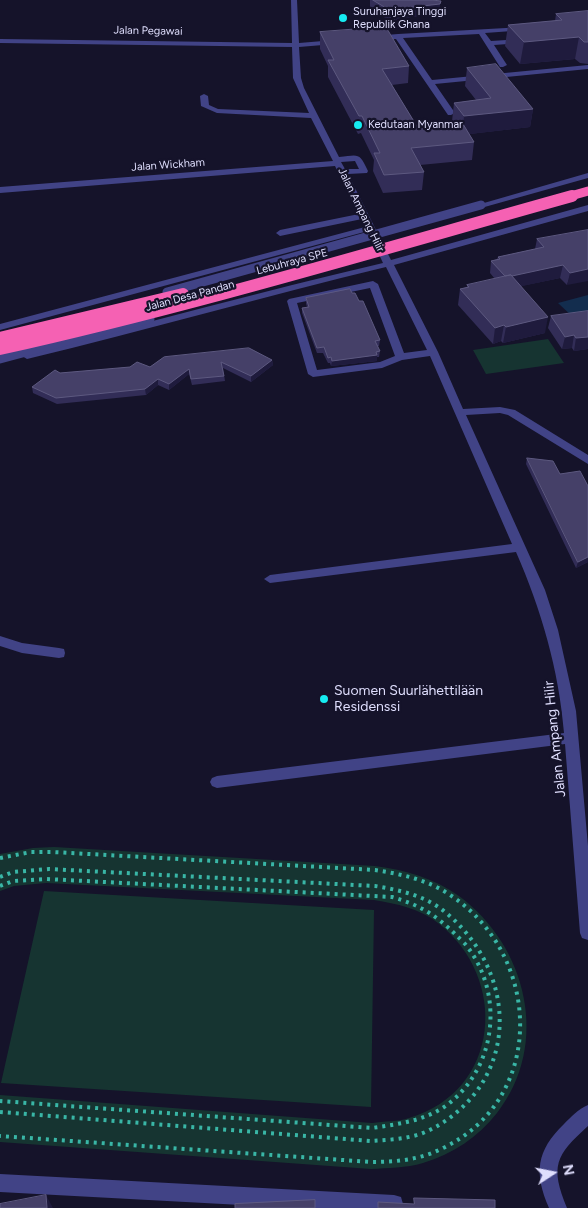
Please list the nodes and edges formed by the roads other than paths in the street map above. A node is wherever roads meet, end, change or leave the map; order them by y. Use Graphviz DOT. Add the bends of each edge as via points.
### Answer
graph roads {
  1 [pos="294,0"];
  2 [pos="532,28"];
  3 [pos="522,29"];
  4 [pos="481,32"];
  5 [pos="398,36"];
  6 [pos="370,39"];
  7 [pos="0,41"];
  8 [pos="342,41"];
  9 [pos="489,43"];
  10 [pos="295,45"];
  11 [pos="503,65"];
  12 [pos="588,67"];
  13 [pos="429,82"];
  14 [pos="204,96"];
  15 [pos="451,113"];
  16 [pos="314,116"];
  17 [pos="337,162"];
  18 [pos="343,172"];
  19 [pos="588,175"];
  20 [pos="588,182"];
  21 [pos="0,190"];
  22 [pos="588,191"];
  23 [pos="588,195"];
  24 [pos="588,208"];
  25 [pos="364,216"];
  26 [pos="370,228"];
  27 [pos="280,234"];
  28 [pos="388,264"];
  29 [pos="0,328"];
  30 [pos="0,334"];
  31 [pos="0,338"];
  32 [pos="0,349"];
  33 [pos="431,349"];
  34 [pos="399,352"];
  35 [pos="0,360"];
  36 [pos="461,412"];
  37 [pos="588,460"];
  38 [pos="520,547"];
  39 [pos="270,579"];
  40 [pos="0,641"];
  41 [pos="60,653"];
  42 [pos="571,738"];
  43 [pos="217,782"];
  44 [pos="588,932"];
  45 [pos="588,1114"];
  46 [pos="0,1183"];
  47 [pos="411,1205"];
  48 [pos="558,1208"];
  1 -- 10 [label="street, Jalan Ampang Hilir"];
  2 -- 3 [label="street"];
  3 -- 4 [label="street"];
  3 -- 9 [label="street" via="528,40"];
  4 -- 5 [label="street"];
  4 -- 9 [label="street"];
  5 -- 6 [label="street"];
  5 -- 13 [label="street"];
  7 -- 10 [label="street, Jalan Pegawai"];
  8 -- 10 [label="street, Jalan Pegawai"];
  9 -- 11 [label="street"];
  10 -- 16 [label="street, Jalan Ampang Hilir" via="297,78"];
  12 -- 13 [label="street"];
  13 -- 15 [label="street"];
  14 -- 16 [label="street" via="205,106 217,111"];
  16 -- 17 [label="street, Jalan Ampang Hilir"];
  17 -- 18 [label="street, Jalan Ampang Hilir"];
  17 -- 18 [label="street, Jalan Wickham" via="358,158 365,173"];
  17 -- 21 [label="street, Jalan Wickham"];
  18 -- 25 [label="street, Jalan Ampang Hilir"];
  19 -- 30 [label="street, Jalan Desa Pandan, bridge" via="178,290"];
  20 -- 31 [label="highway, Lebuhraya SPE, bridge" via="216,286"];
  22 -- 32 [label="highway, Lebuhraya SPE, bridge" via="242,289"];
  23 -- 35 [label="street, Jalan Desa Pandan, bridge"];
  24 -- 28 [label="street"];
  25 -- 26 [label="street, Jalan Ampang Hilir"];
  25 -- 27 [label="street"];
  26 -- 28 [label="street, Jalan Ampang Hilir"];
  26 -- 29 [label="street"];
  28 -- 33 [label="street, Jalan Ampang Hilir"];
  28 -- 35 [label="street" via="134,330"];
  33 -- 34 [label="street"];
  33 -- 36 [label="street, Jalan Ampang Hilir"];
  34 -- 34 [label="street" via="373,284 292,301 313,374 382,364"];
  36 -- 37 [label="street" via="511,412"];
  36 -- 38 [label="street, Jalan Ampang Hilir"];
  38 -- 39 [label="street"];
  38 -- 42 [label="street, Jalan Ampang Hilir" via="552,630 568,702"];
  40 -- 41 [label="street" via="22,648"];
  42 -- 43 [label="street"];
  42 -- 44 [label="street, Jalan Ampang Hilir"];
  45 -- 48 [label="street" via="552,1149 548,1179"];
  46 -- 47 [label="street"];
}
